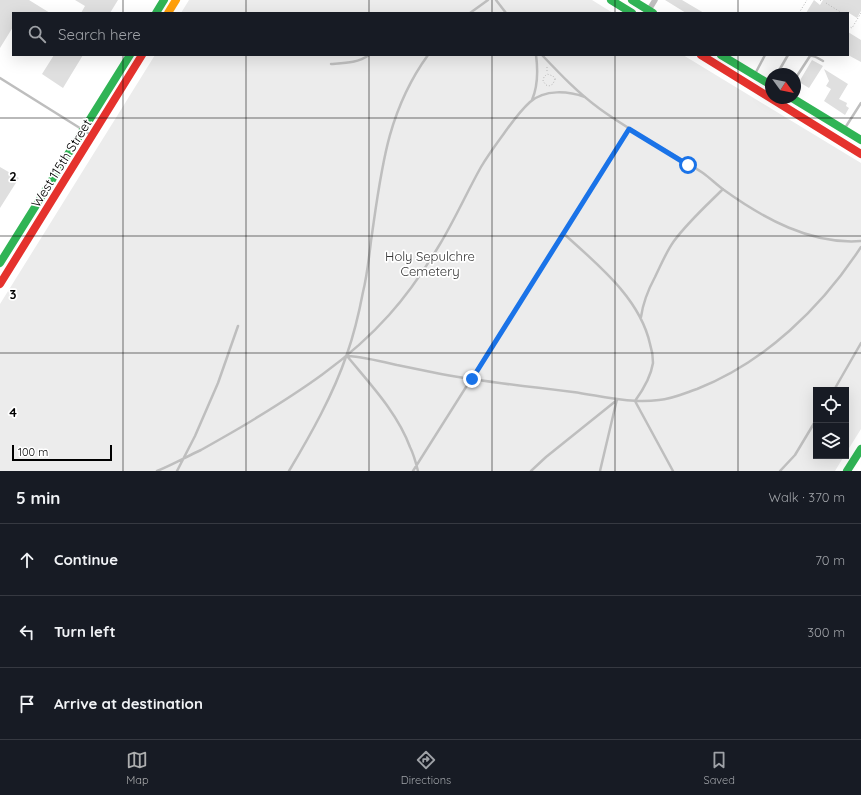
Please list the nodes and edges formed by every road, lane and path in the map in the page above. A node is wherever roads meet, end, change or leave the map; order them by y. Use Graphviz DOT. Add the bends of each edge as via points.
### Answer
graph roads {
  1 [pos="164,0"];
  2 [pos="176,0"];
  3 [pos="488,0"];
  4 [pos="496,0"];
  5 [pos="611,0"];
  6 [pos="632,0"];
  7 [pos="655,0"];
  8 [pos="807,0"];
  9 [pos="820,0"];
  10 [pos="822,2"];
  11 [pos="826,3"];
  12 [pos="157,12"];
  13 [pos="169,12"];
  14 [pos="471,12"];
  15 [pos="505,12"];
  16 [pos="630,12"];
  17 [pos="649,12"];
  18 [pos="800,12"];
  19 [pos="840,12"];
  20 [pos="861,13"];
  21 [pos="849,26"];
  22 [pos="129,56"];
  23 [pos="141,56"];
  24 [pos="369,56"];
  25 [pos="427,56"];
  26 [pos="536,56"];
  27 [pos="543,56"];
  28 [pos="702,56"];
  29 [pos="723,56"];
  30 [pos="764,56"];
  31 [pos="787,56"];
  32 [pos="810,56"];
  33 [pos="814,56"];
  34 [pos="823,61"];
  35 [pos="331,64"];
  36 [pos="780,68"];
  37 [pos="801,70"];
  38 [pos="754,75"];
  39 [pos="0,78"];
  40 [pos="564,78"];
  41 [pos="555,79"];
  42 [pos="765,81"];
  43 [pos="585,97"];
  44 [pos="532,101"];
  45 [pos="861,103"];
  46 [pos="801,104"];
  47 [pos="83,129"];
  48 [pos="629,129"];
  49 [pos="844,130"];
  50 [pos="92,135"];
  51 [pos="861,140"];
  52 [pos="861,154"];
  53 [pos="723,189"];
  54 [pos="563,234"];
  55 [pos="861,241"];
  56 [pos="861,247"];
  57 [pos="0,263"];
  58 [pos="0,284"];
  59 [pos="640,318"];
  60 [pos="238,326"];
  61 [pos="861,343"];
  62 [pos="347,356"];
  63 [pos="472,379"];
  64 [pos="836,387"];
  65 [pos="617,399"];
  66 [pos="635,401"];
  67 [pos="814,423"];
  68 [pos="861,449"];
  69 [pos="183,459"];
  70 [pos="416,466"];
  71 [pos="157,471"];
  72 [pos="177,471"];
  73 [pos="289,471"];
  74 [pos="413,471"];
  75 [pos="418,471"];
  76 [pos="531,471"];
  77 [pos="600,471"];
  78 [pos="673,471"];
  79 [pos="780,471"];
  80 [pos="847,471"];
  1 -- 12 [label="street"];
  2 -- 13 [label="street"];
  3 -- 14 [label="lane"];
  4 -- 15 [label="lane"];
  5 -- 16 [label="street"];
  6 -- 17 [label="street"];
  7 -- 17 [label="street"];
  8 -- 18 [label="path"];
  9 -- 10 [label="path"];
  11 -- 19 [label="path"];
  20 -- 21 [label="path" via="852,28"];
  22 -- 47 [label="street, West 115th Street"];
  23 -- 50 [label="street, West 115th Street"];
  24 -- 35 [label="lane" via="356,62"];
  25 -- 62 [label="lane" via="407,90 388,141 363,292"];
  26 -- 44 [label="lane" via="536,87"];
  27 -- 40 [label="lane"];
  28 -- 52 [label="street"];
  29 -- 38 [label="street"];
  30 -- 38 [label="lane"];
  31 -- 36 [label="lane"];
  32 -- 37 [label="lane"];
  33 -- 34 [label="lane"];
  38 -- 42 [label="street"];
  39 -- 47 [label="lane"];
  40 -- 41 [label="path"];
  40 -- 43 [label="lane"];
  41 -- 41 [label="path" via="547,74 543,81 549,86"];
  43 -- 44 [label="lane" via="551,93"];
  43 -- 48 [label="lane"];
  44 -- 62 [label="lane" via="513,120 492,150 440,244 402,299"];
  45 -- 49 [label="lane"];
  46 -- 49 [label="street"];
  47 -- 50 [label="lane"];
  47 -- 57 [label="street, West 115th Street"];
  48 -- 53 [label="lane" via="703,173"];
  48 -- 54 [label="lane"];
  49 -- 51 [label="street"];
  50 -- 58 [label="street, West 115th Street"];
  53 -- 55 [label="lane" via="749,207 795,230 822,238"];
  53 -- 59 [label="lane" via="673,243 646,296"];
  54 -- 59 [label="lane" via="616,284"];
  54 -- 63 [label="lane"];
  56 -- 66 [label="lane" via="852,262 806,315 751,360 724,377 672,398"];
  59 -- 66 [label="lane" via="646,329 653,363 648,379"];
  60 -- 69 [label="lane" via="218,383"];
  61 -- 64 [label="lane"];
  62 -- 63 [label="lane" via="364,357"];
  62 -- 69 [label="lane" via="268,411"];
  62 -- 70 [label="lane" via="392,413 410,447"];
  62 -- 73 [label="lane" via="321,412"];
  63 -- 65 [label="lane"];
  63 -- 70 [label="lane"];
  65 -- 66 [label="lane"];
  65 -- 76 [label="lane"];
  65 -- 77 [label="lane"];
  66 -- 78 [label="lane"];
  67 -- 79 [label="lane" via="795,455"];
  68 -- 80 [label="street"];
  69 -- 71 [label="lane"];
  69 -- 72 [label="lane"];
  70 -- 74 [label="lane"];
  70 -- 75 [label="lane"];
}
